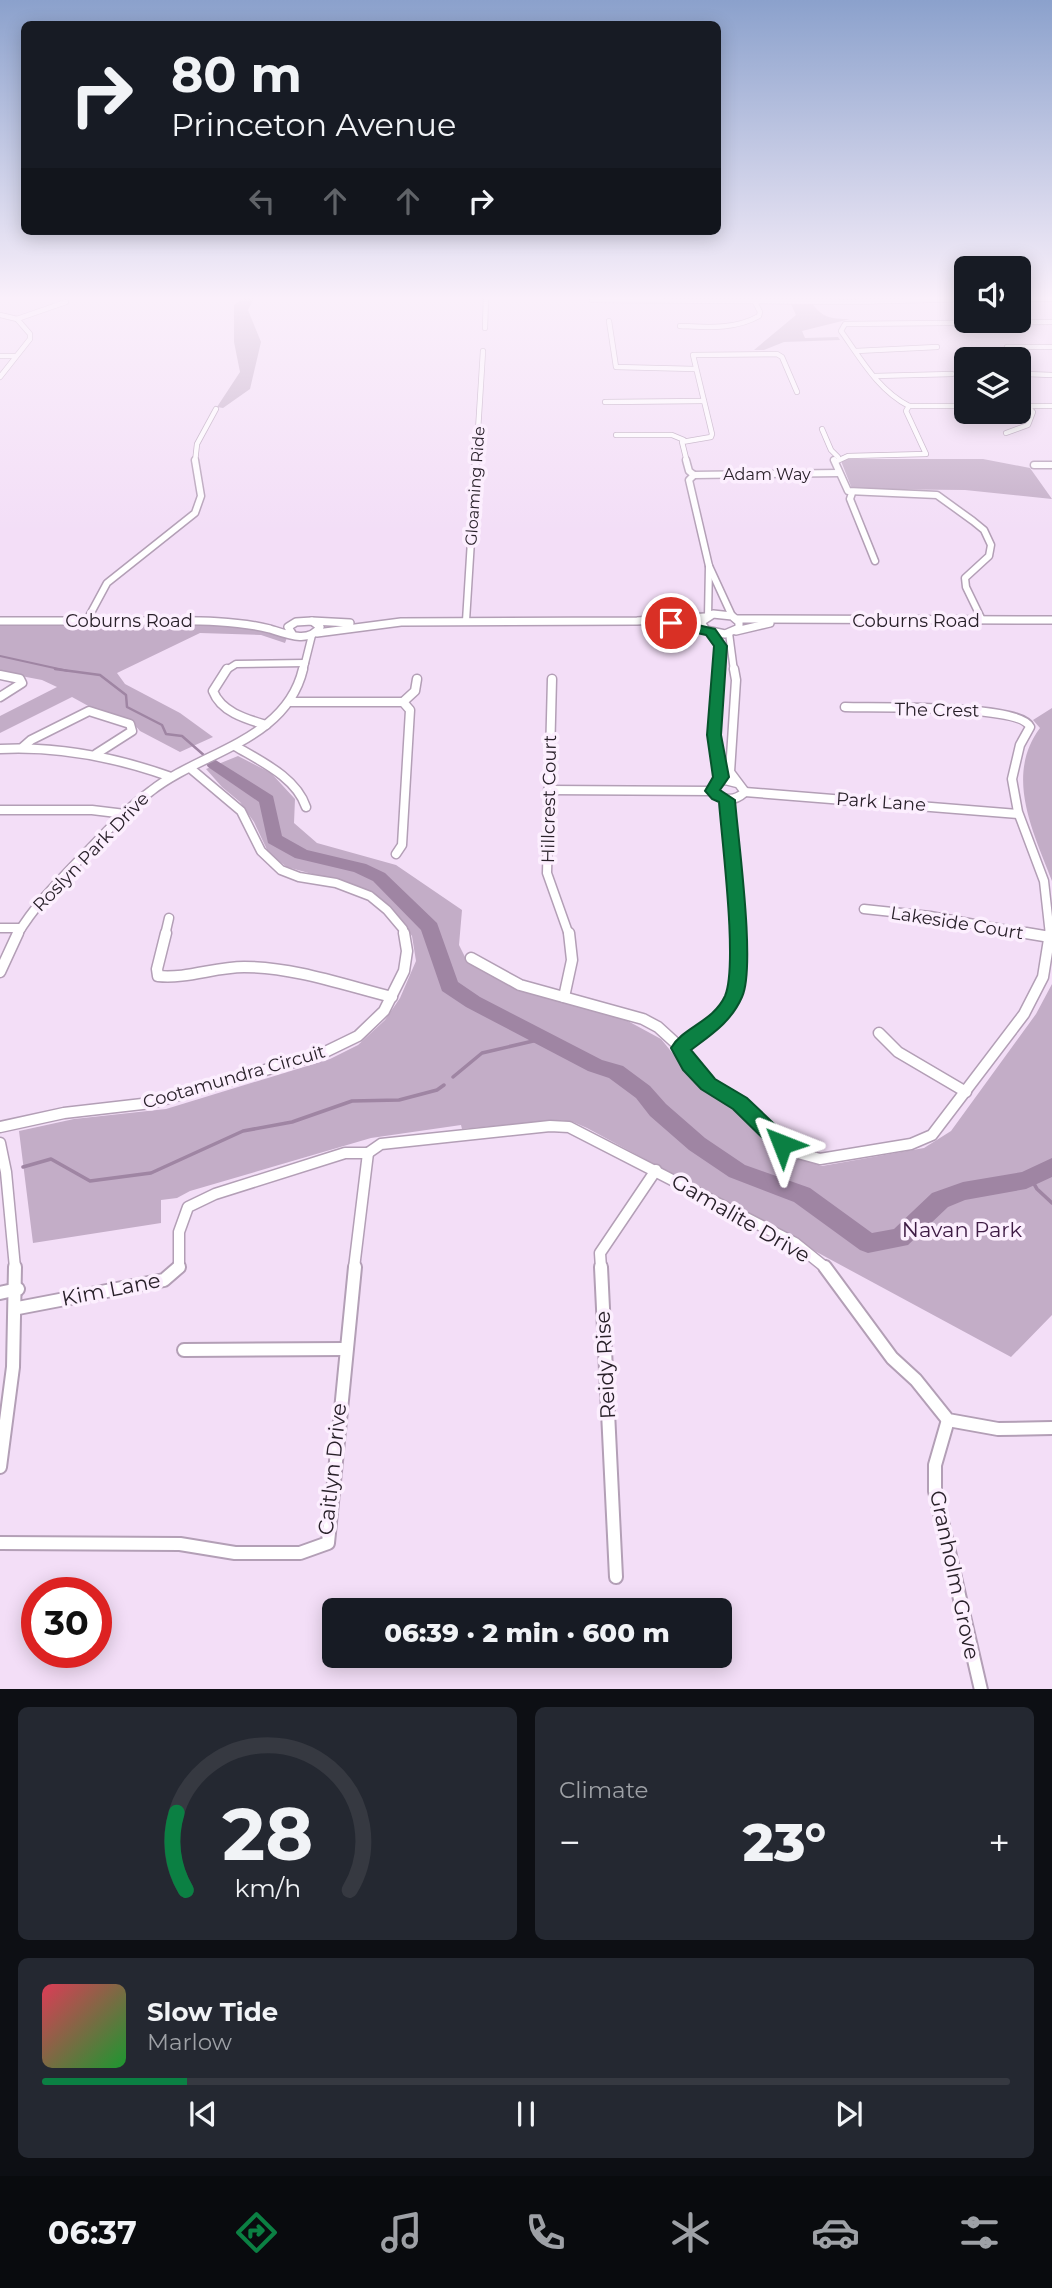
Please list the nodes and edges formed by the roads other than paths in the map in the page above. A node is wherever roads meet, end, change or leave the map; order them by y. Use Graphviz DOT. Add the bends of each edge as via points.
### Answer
graph roads {
  1 [pos="482,375"];
  2 [pos="697,375"];
  3 [pos="790,375"];
  4 [pos="920,375"];
  5 [pos="875,376"];
  6 [pos="797,392"];
  7 [pos="704,401"];
  8 [pos="605,402"];
  9 [pos="909,406"];
  10 [pos="954,406"];
  11 [pos="1031,406"];
  12 [pos="1052,406"];
  13 [pos="216,409"];
  14 [pos="1029,424"];
  15 [pos="822,429"];
  16 [pos="1006,433"];
  17 [pos="616,435"];
  18 [pos="684,440"];
  19 [pos="838,457"];
  20 [pos="1034,465"];
  21 [pos="1052,465"];
  22 [pos="839,474"];
  23 [pos="694,475"];
  24 [pos="852,493"];
  25 [pos="875,561"];
  26 [pos="709,566"];
  27 [pos="707,616"];
  28 [pos="734,617"];
  29 [pos="1052,620"];
  30 [pos="0,621"];
  31 [pos="312,621"];
  32 [pos="466,621"];
  33 [pos="637,621"];
  34 [pos="781,621"];
  35 [pos="982,621"];
  36 [pos="86,622"];
  37 [pos="296,622"];
  38 [pos="380,624"];
  39 [pos="257,626"];
  40 [pos="708,631"];
  41 [pos="733,632"];
  42 [pos="314,634"];
  43 [pos="295,636"];
  44 [pos="306,649"];
  45 [pos="305,663"];
  46 [pos="0,675"];
  47 [pos="416,679"];
  48 [pos="552,679"];
  49 [pos="0,697"];
  50 [pos="290,702"];
  51 [pos="403,702"];
  52 [pos="845,707"];
  53 [pos="266,725"];
  54 [pos="23,747"];
  55 [pos="235,747"];
  56 [pos="0,749"];
  57 [pos="96,754"];
  58 [pos="191,768"];
  59 [pos="171,777"];
  60 [pos="737,783"];
  61 [pos="714,787"];
  62 [pos="548,790"];
  63 [pos="745,792"];
  64 [pos="727,800"];
  65 [pos="306,807"];
  66 [pos="0,810"];
  67 [pos="125,814"];
  68 [pos="1018,814"];
  69 [pos="396,854"];
  70 [pos="864,909"];
  71 [pos="169,918"];
  72 [pos="0,928"];
  73 [pos="21,928"];
  74 [pos="1051,937"];
  75 [pos="471,958"];
  76 [pos="0,972"];
  77 [pos="392,997"];
  78 [pos="564,997"];
  79 [pos="879,1033"];
  80 [pos="681,1048"];
  81 [pos="965,1092"];
  82 [pos="0,1127"];
  83 [pos="1,1148"];
  84 [pos="368,1153"];
  85 [pos="656,1170"];
  86 [pos="188,1207"];
  87 [pos="18,1289"];
  88 [pos="0,1293"];
  89 [pos="18,1308"];
  90 [pos="345,1349"];
  91 [pos="184,1350"];
  92 [pos="948,1420"];
  93 [pos="1052,1428"];
  94 [pos="0,1467"];
  95 [pos="0,1543"];
  96 [pos="616,1577"];
  97 [pos="981,1689"];
  1 -- 32 [label="street, Gloaming Ride"];
  2 -- 7 [label="street"];
  3 -- 6 [label="street"];
  4 -- 5 [label="street"];
  5 -- 9 [label="street" via="900,403"];
  7 -- 8 [label="street"];
  7 -- 18 [label="street" via="711,437"];
  9 -- 10 [label="street"];
  9 -- 19 [label="street" via="906,411 926,454"];
  11 -- 12 [label="street"];
  13 -- 36 [label="street" via="195,451 201,505 107,583"];
  14 -- 16 [label="street"];
  15 -- 19 [label="street"];
  17 -- 18 [label="street" via="672,435"];
  18 -- 23 [label="street" via="689,471"];
  19 -- 22 [label="street" via="834,460"];
  20 -- 21 [label="street"];
  22 -- 23 [label="street, Adam Way"];
  22 -- 24 [label="street" via="845,489"];
  23 -- 26 [label="street" via="689,480"];
  24 -- 25 [label="street" via="850,499"];
  24 -- 35 [label="street" via="937,495 984,530 991,545 989,556 965,578"];
  26 -- 27 [label="street"];
  26 -- 28 [label="street" via="726,609"];
  27 -- 28 [label="street, Coburns Road"];
  27 -- 33 [label="street"];
  27 -- 40 [label="street" via="701,625"];
  28 -- 34 [label="street, Coburns Road"];
  28 -- 41 [label="street" via="740,625"];
  29 -- 35 [label="street, Coburns Road"];
  30 -- 36 [label="street, Coburns Road"];
  31 -- 37 [label="street, Coburns Road"];
  31 -- 38 [label="street"];
  31 -- 42 [label="street" via="319,624"];
  32 -- 33 [label="street"];
  32 -- 38 [label="street"];
  33 -- 40 [label="street"];
  34 -- 35 [label="street, Coburns Road"];
  34 -- 41 [label="street, Coburns Road"];
  36 -- 39 [label="street, Coburns Road" via="219,621"];
  37 -- 39 [label="street, Coburns Road"];
  37 -- 43 [label="street" via="288,627"];
  38 -- 42 [label="street"];
  39 -- 43 [label="street, Coburns Road"];
  40 -- 41 [label="street, Coburns Road"];
  40 -- 61 [label="street" via="720,646 714,735 721,777"];
  41 -- 60 [label="street" via="728,640 736,680 730,772"];
  42 -- 43 [label="street, Coburns Road"];
  42 -- 44 [label="street, Roslyn Park Drive"];
  43 -- 44 [label="street"];
  44 -- 45 [label="street, Roslyn Park Drive"];
  45 -- 50 [label="street, Roslyn Park Drive"];
  45 -- 53 [label="street" via="227,668 213,691 215,698 240,716"];
  46 -- 49 [label="street" via="22,683"];
  47 -- 51 [label="street" via="415,691"];
  48 -- 62 [label="street, Hillcrest Court"];
  50 -- 51 [label="street"];
  50 -- 53 [label="street, Roslyn Park Drive"];
  51 -- 69 [label="street" via="411,710 402,845"];
  52 -- 68 [label="street, The Crest" via="990,711 1020,717 1030,727 1013,773"];
  53 -- 55 [label="street, Roslyn Park Drive"];
  54 -- 56 [label="street, Roslyn Park Drive"];
  54 -- 57 [label="street, Roslyn Park Drive"];
  54 -- 57 [label="street, Roslyn Park Drive" via="89,711 130,724 132,731"];
  55 -- 58 [label="street, Roslyn Park Drive"];
  55 -- 65 [label="street" via="284,777"];
  57 -- 59 [label="street, Roslyn Park Drive"];
  58 -- 59 [label="street, Roslyn Park Drive"];
  58 -- 77 [label="street, Cootamundra Circuit" via="241,811 261,851 281,870 336,883 370,896 387,910 403,929 407,951"];
  59 -- 67 [label="street, Roslyn Park Drive"];
  60 -- 61 [label="street" via="725,780"];
  60 -- 63 [label="street"];
  61 -- 62 [label="street"];
  61 -- 64 [label="street" via="717,796"];
  62 -- 78 [label="street, Hillcrest Court" via="547,873 574,956"];
  63 -- 64 [label="street"];
  63 -- 68 [label="street, Park Lane"];
  64 -- 80 [label="street" via="737,981 719,1020"];
  66 -- 67 [label="street"];
  67 -- 73 [label="street, Roslyn Park Drive" via="44,896"];
  68 -- 74 [label="street" via="1045,887"];
  70 -- 74 [label="street, Lakeside Court"];
  71 -- 77 [label="street" via="158,976 265,968"];
  72 -- 73 [label="street"];
  73 -- 76 [label="street, Roslyn Park Drive"];
  74 -- 81 [label="street" via="1040,981 1024,1017"];
  75 -- 78 [label="street" via="520,985"];
  77 -- 82 [label="street, Cootamundra Circuit" via="358,1036 320,1054 152,1103 64,1113"];
  78 -- 80 [label="street" via="643,1019"];
  79 -- 81 [label="street" via="898,1052"];
  80 -- 81 [label="street" via="708,1084 740,1103 782,1144 820,1158 911,1144 932,1135"];
  83 -- 87 [label="street"];
  84 -- 85 [label="street, Gamalite Drive" via="381,1144 569,1127"];
  84 -- 86 [label="street, Gamalite Drive" via="345,1153 215,1194"];
  84 -- 90 [label="street, Caitlyn Drive"];
  85 -- 92 [label="street, Gamalite Drive" via="795,1244 825,1267 892,1358"];
  85 -- 96 [label="street, Reidy Rise" via="600,1253"];
  86 -- 89 [label="street, Kim Lane" via="179,1232 179,1269 173,1276"];
  87 -- 88 [label="street"];
  87 -- 89 [label="street"];
  89 -- 94 [label="street"];
  90 -- 91 [label="street"];
  90 -- 95 [label="street, Caitlyn Drive" via="328,1543 300,1553 235,1553 180,1544"];
  92 -- 93 [label="street" via="998,1429"];
  92 -- 97 [label="street, Granholm Grove" via="935,1465 935,1491"];
}
